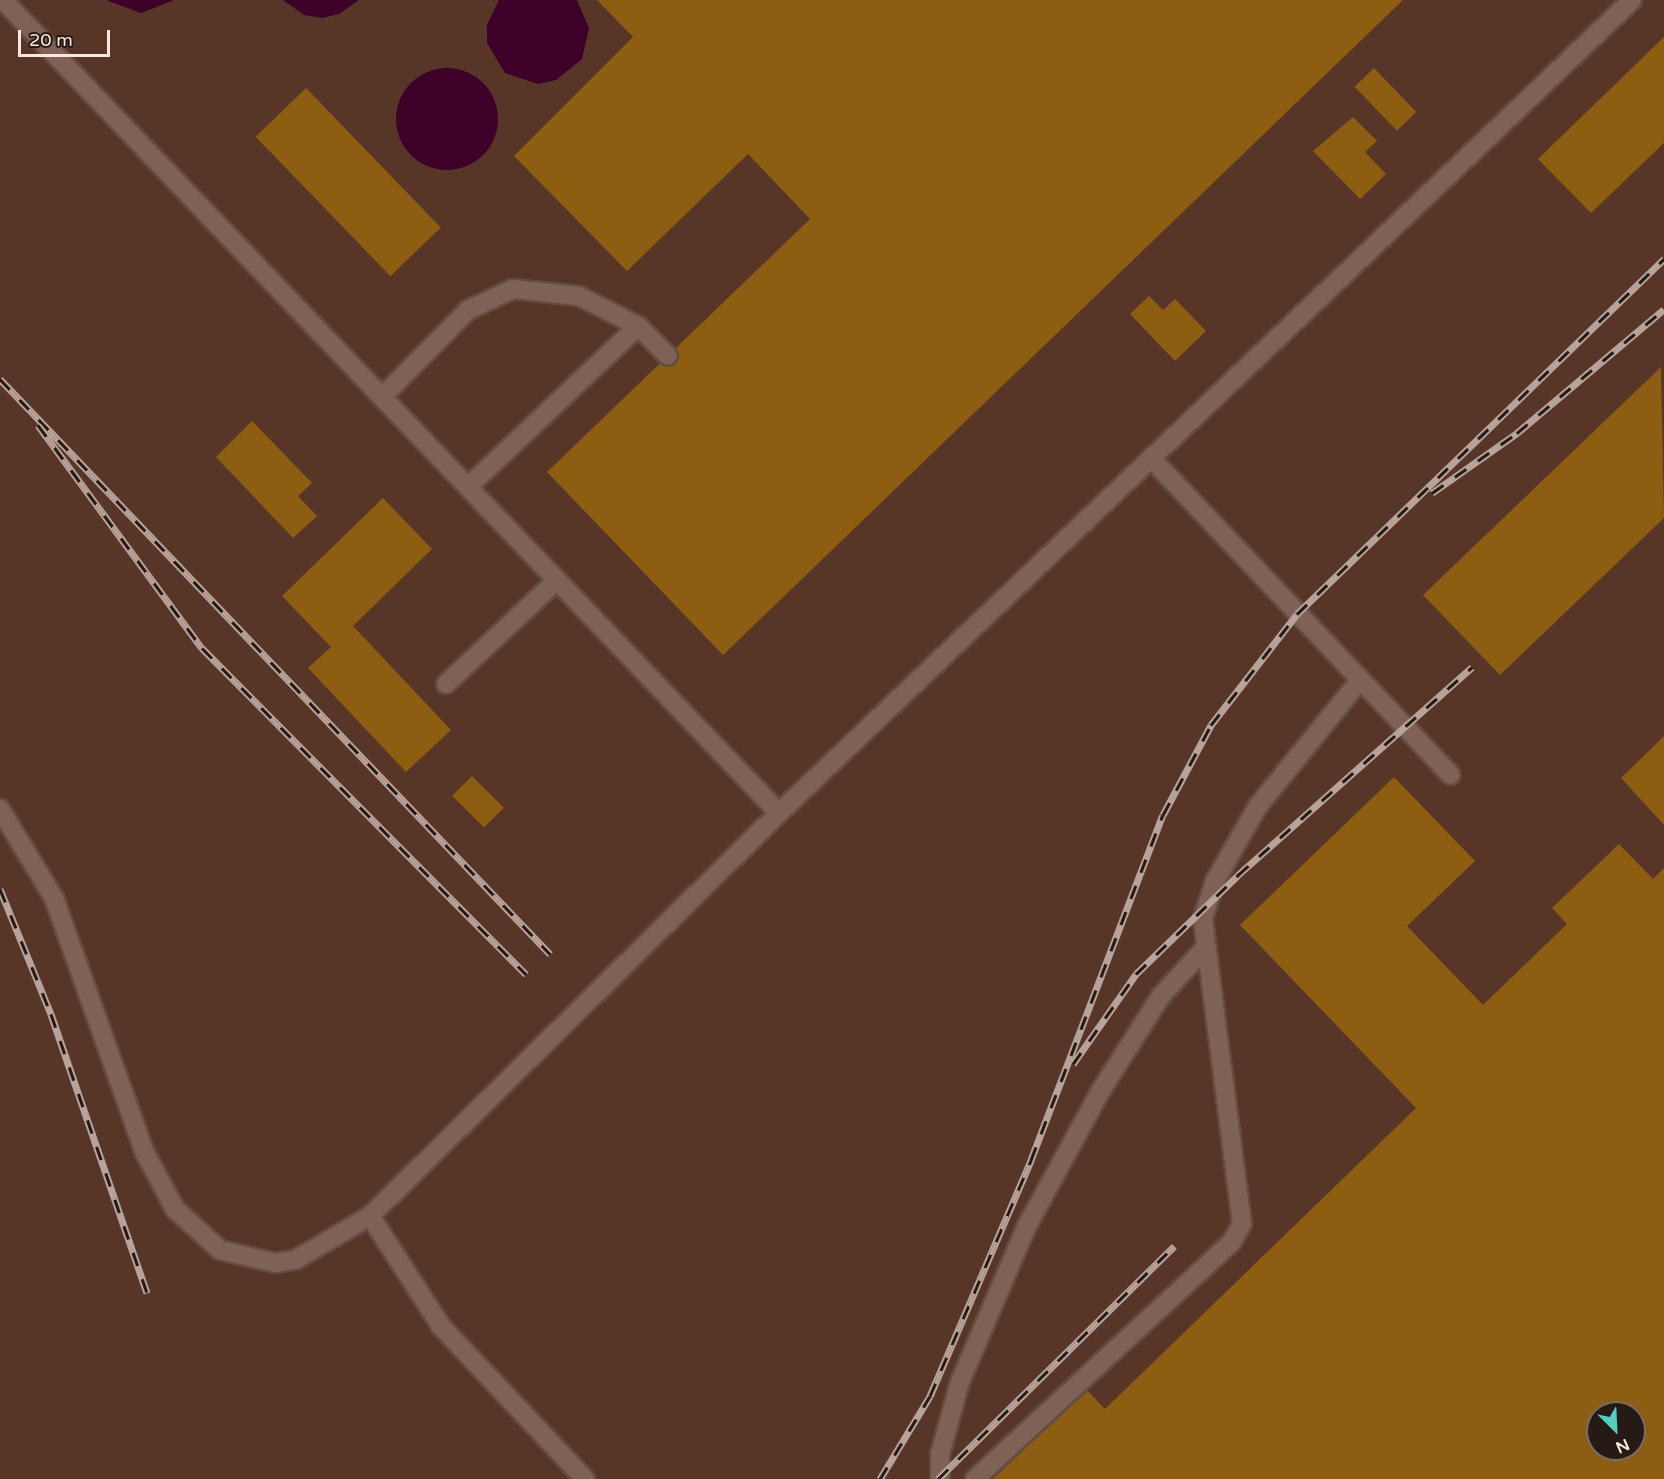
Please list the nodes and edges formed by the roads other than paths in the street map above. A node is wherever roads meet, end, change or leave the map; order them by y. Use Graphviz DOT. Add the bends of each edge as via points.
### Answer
graph roads {
  1 [pos="3,0"];
  2 [pos="1632,0"];
  3 [pos="638,326"];
  4 [pos="668,356"];
  5 [pos="383,396"];
  6 [pos="1151,458"];
  7 [pos="469,486"];
  8 [pos="557,579"];
  9 [pos="1360,680"];
  10 [pos="446,684"];
  11 [pos="1451,775"];
  12 [pos="0,809"];
  13 [pos="778,813"];
  14 [pos="1203,950"];
  15 [pos="370,1216"];
  16 [pos="585,1479"];
  17 [pos="940,1479"];
  18 [pos="975,1479"];
  1 -- 5 [label="lane"];
  2 -- 6 [label="lane"];
  3 -- 4 [label="lane"];
  3 -- 5 [label="lane" via="579,296 513,289 468,310"];
  3 -- 7 [label="lane"];
  5 -- 7 [label="lane"];
  6 -- 9 [label="lane"];
  6 -- 13 [label="lane"];
  7 -- 8 [label="lane"];
  8 -- 10 [label="lane"];
  8 -- 13 [label="lane"];
  9 -- 11 [label="lane"];
  9 -- 14 [label="lane" via="1258,806 1231,850 1203,918"];
  12 -- 15 [label="lane" via="54,898 145,1153 175,1209 220,1250 275,1263 295,1260"];
  13 -- 15 [label="lane"];
  14 -- 17 [label="lane" via="1161,996 1100,1092 1027,1226 960,1382 940,1454"];
  14 -- 18 [label="lane" via="1242,1224 1231,1243"];
  15 -- 16 [label="lane" via="441,1326"];
}
